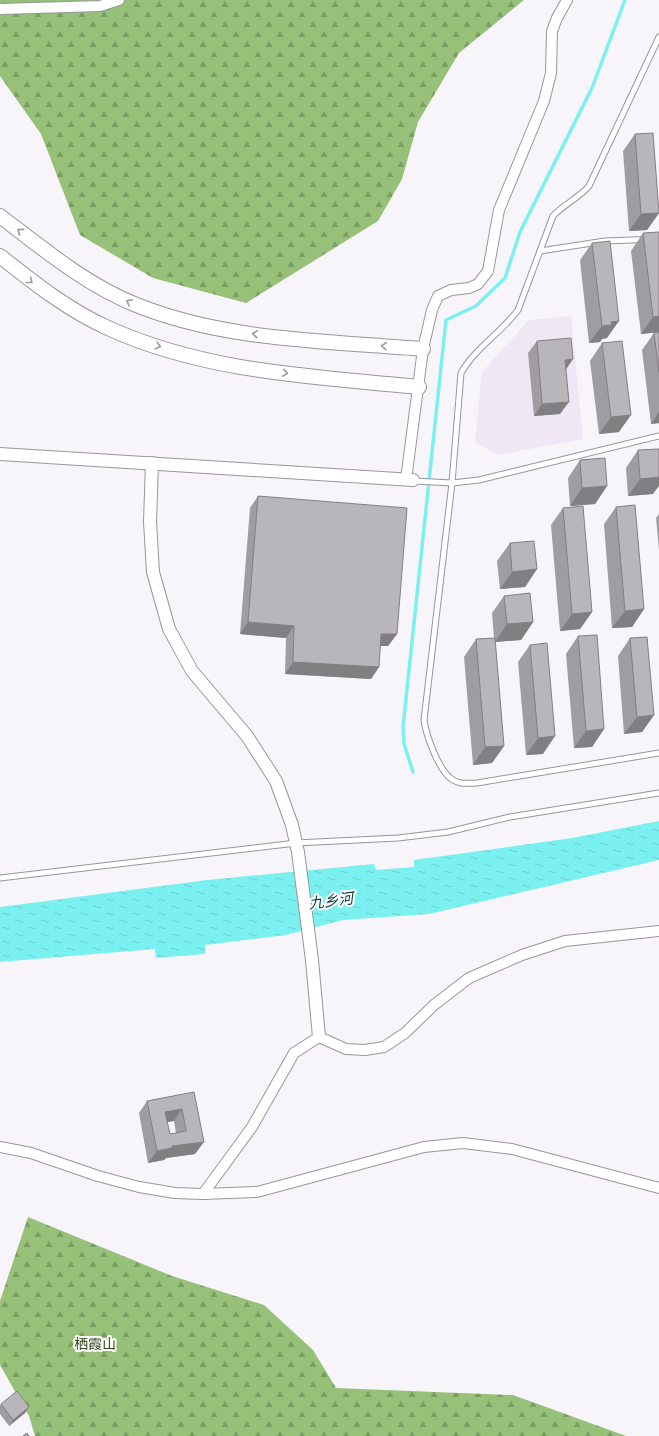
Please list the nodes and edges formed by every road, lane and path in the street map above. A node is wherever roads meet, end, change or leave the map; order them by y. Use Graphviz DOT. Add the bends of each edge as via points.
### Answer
graph roads {
  1 [pos="118,0"];
  2 [pos="567,0"];
  3 [pos="0,9"];
  4 [pos="659,37"];
  5 [pos="0,216"];
  6 [pos="659,238"];
  7 [pos="540,251"];
  8 [pos="0,256"];
  9 [pos="423,349"];
  10 [pos="418,387"];
  11 [pos="659,436"];
  12 [pos="0,454"];
  13 [pos="152,463"];
  14 [pos="410,480"];
  15 [pos="452,483"];
  16 [pos="659,753"];
  17 [pos="659,793"];
  18 [pos="297,847"];
  19 [pos="0,878"];
  20 [pos="659,931"];
  21 [pos="319,1037"];
  22 [pos="0,1147"];
  23 [pos="659,1188"];
  24 [pos="203,1194"];
  1 -- 3 [label="street" via="100,6"];
  2 -- 9 [label="street" via="552,31 551,73 544,101 499,210 488,271 478,284 451,290 438,296"];
  4 -- 7 [label="lane" via="589,186 583,194 560,208 553,216"];
  9 -- 5 [label="main road, one-way" via="244,334 188,322 133,304 81,276"];
  6 -- 7 [label="lane" via="605,241"];
  7 -- 15 [label="lane" via="518,310 469,359 461,373"];
  8 -- 10 [label="main road, one-way" via="44,291 74,310 108,328 151,344 195,357 256,368 320,378"];
  9 -- 10 [label="street"];
  10 -- 14 [label="street"];
  11 -- 15 [label="lane" via="479,480"];
  12 -- 13 [label="street"];
  13 -- 14 [label="street"];
  13 -- 18 [label="street" via="150,522 153,572 169,629 192,671 247,736 276,781"];
  14 -- 15 [label="lane"];
  15 -- 16 [label="lane" via="424,720 445,772 453,780 463,784 477,783"];
  17 -- 18 [label="lane" via="510,817 448,832"];
  18 -- 19 [label="lane"];
  18 -- 21 [label="street"];
  20 -- 21 [label="street" via="565,941 522,955 468,978 384,1047 346,1049"];
  21 -- 24 [label="street" via="294,1053 252,1127"];
  22 -- 24 [label="street" via="31,1153 139,1187 175,1193"];
  23 -- 24 [label="street" via="512,1149 463,1142 424,1147 257,1192"];
}
